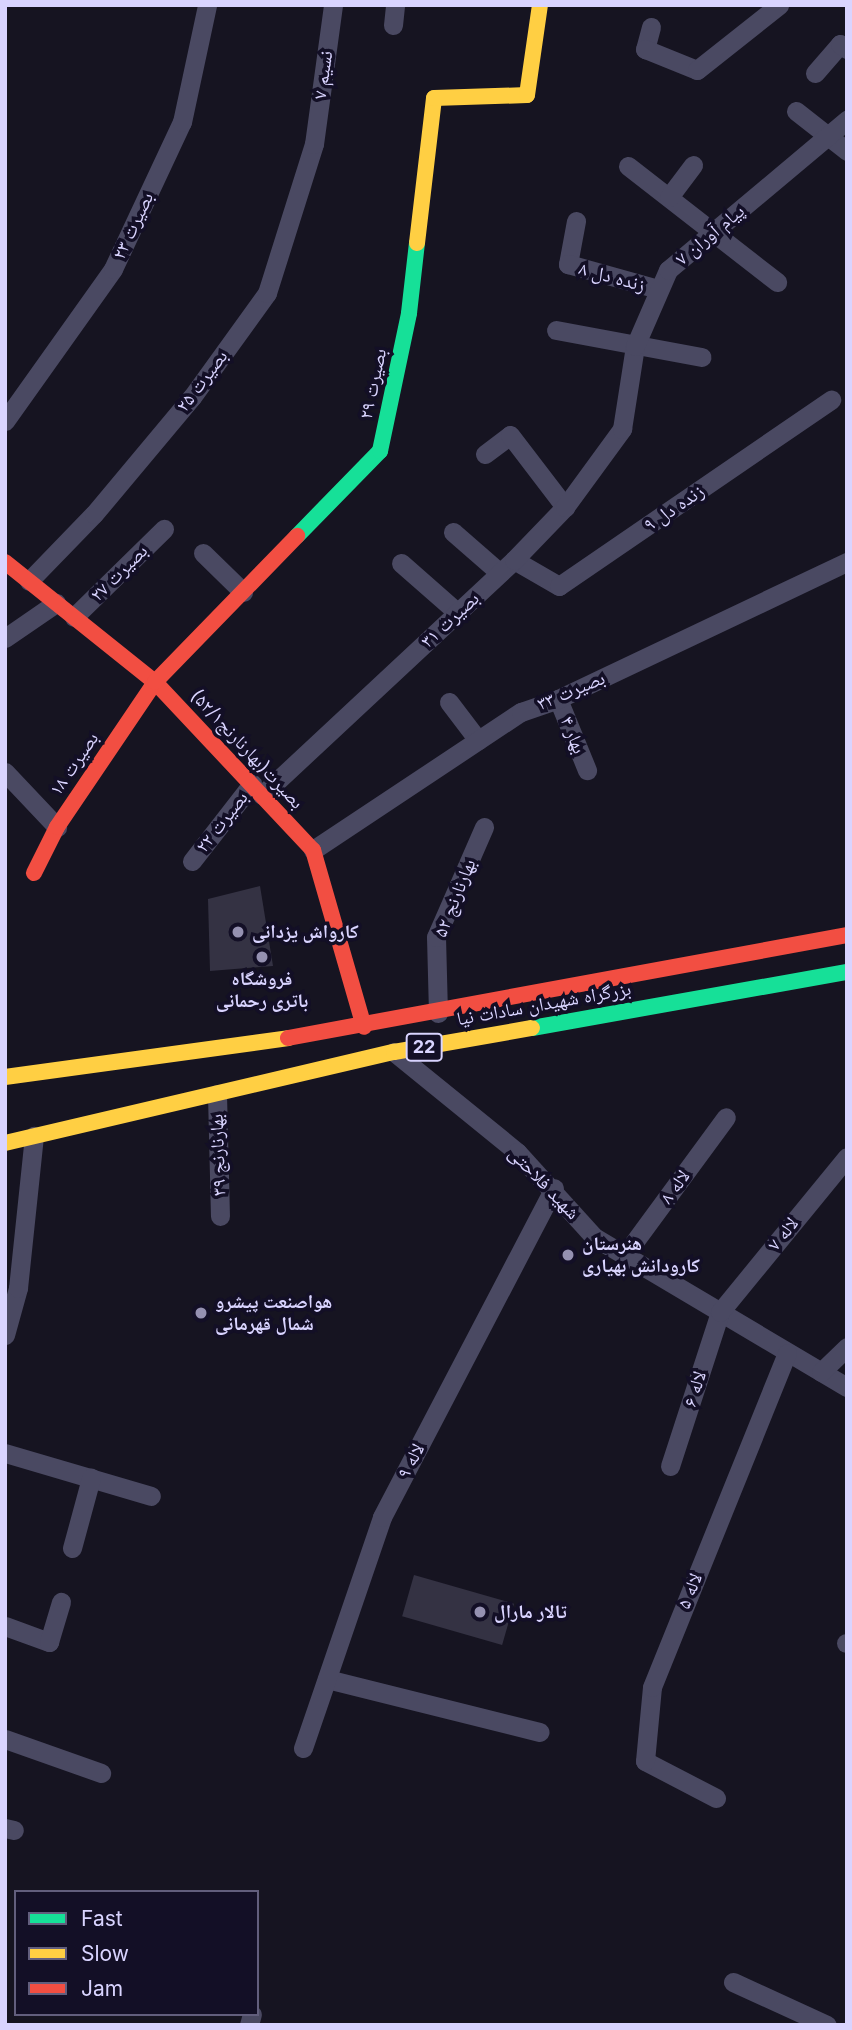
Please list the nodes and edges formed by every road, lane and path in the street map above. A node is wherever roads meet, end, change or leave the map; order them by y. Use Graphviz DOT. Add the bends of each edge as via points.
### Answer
graph roads {
  1 [pos="207,5"];
  2 [pos="333,5"];
  3 [pos="540,5"];
  4 [pos="779,5"];
  5 [pos="651,27"];
  6 [pos="847,49"];
  7 [pos="815,73"];
  8 [pos="796,111"];
  9 [pos="847,120"];
  10 [pos="830,135"];
  11 [pos="314,144"];
  12 [pos="847,151"];
  13 [pos="693,165"];
  14 [pos="628,166"];
  15 [pos="669,197"];
  16 [pos="576,221"];
  17 [pos="714,232"];
  18 [pos="777,282"];
  19 [pos="658,289"];
  20 [pos="556,330"];
  21 [pos="635,346"];
  22 [pos="702,357"];
  23 [pos="831,400"];
  24 [pos="5,421"];
  25 [pos="622,429"];
  26 [pos="485,454"];
  27 [pos="565,507"];
  28 [pos="164,529"];
  29 [pos="453,532"];
  30 [pos="203,553"];
  31 [pos="5,562"];
  32 [pos="847,562"];
  33 [pos="401,563"];
  34 [pos="507,566"];
  35 [pos="29,581"];
  36 [pos="243,592"];
  37 [pos="57,603"];
  38 [pos="458,613"];
  39 [pos="74,617"];
  40 [pos="5,638"];
  41 [pos="155,682"];
  42 [pos="558,699"];
  43 [pos="449,702"];
  44 [pos="478,740"];
  45 [pos="587,770"];
  46 [pos="5,772"];
  47 [pos="257,790"];
  48 [pos="57,827"];
  49 [pos="484,827"];
  50 [pos="313,850"];
  51 [pos="192,861"];
  52 [pos="34,873"];
  53 [pos="847,935"];
  54 [pos="847,972"];
  55 [pos="438,1013"];
  56 [pos="364,1027"];
  57 [pos="394,1052"];
  58 [pos="5,1077"];
  59 [pos="217,1094"];
  60 [pos="110,1099"];
  61 [pos="726,1117"];
  62 [pos="34,1136"];
  63 [pos="5,1143"];
  64 [pos="847,1157"];
  65 [pos="554,1188"];
  66 [pos="220,1216"];
  67 [pos="624,1256"];
  68 [pos="720,1312"];
  69 [pos="5,1335"];
  70 [pos="847,1348"];
  71 [pos="787,1353"];
  72 [pos="821,1372"];
  73 [pos="847,1387"];
  74 [pos="5,1453"];
  75 [pos="670,1466"];
  76 [pos="91,1478"];
  77 [pos="151,1496"];
  78 [pos="72,1548"];
  79 [pos="61,1602"];
  80 [pos="5,1626"];
  81 [pos="327,1679"];
  82 [pos="539,1732"];
  83 [pos="5,1739"];
  84 [pos="303,1748"];
  85 [pos="102,1773"];
  86 [pos="716,1798"];
  87 [pos="733,1982"];
  88 [pos="827,2025"];
  1 -- 24 [label="street, بصیرت ۲۳" via="182,122 113,269"];
  2 -- 11 [label="street, نسیم ۷"];
  3 -- 36 [label="main road, بصیرت ۲۹" via="527,95 434,98 409,313 380,451"];
  4 -- 5 [label="street" via="697,70 645,49"];
  6 -- 7 [label="street" via="840,44"];
  8 -- 10 [label="street"];
  9 -- 10 [label="street, پیام آوران ۷"];
  10 -- 12 [label="street"];
  10 -- 17 [label="street, پیام آوران ۷"];
  11 -- 35 [label="street, بصیرت ۲۵" via="267,293 192,397 94,514"];
  13 -- 15 [label="street"];
  14 -- 15 [label="street"];
  15 -- 17 [label="street"];
  16 -- 19 [label="street, زنده دل ۸" via="568,264"];
  17 -- 18 [label="street"];
  17 -- 19 [label="street, پیام آوران ۷" via="668,271"];
  19 -- 21 [label="street, پیام آوران ۷"];
  20 -- 21 [label="street"];
  21 -- 22 [label="street"];
  21 -- 25 [label="street, پیام آوران ۷"];
  23 -- 34 [label="street, زنده دل ۹" via="559,586"];
  25 -- 27 [label="street, بصیرت ۳۱"];
  26 -- 27 [label="street" via="510,435"];
  27 -- 34 [label="street, بصیرت ۳۱"];
  28 -- 39 [label="street, بصیرت ۲۷"];
  29 -- 34 [label="street"];
  30 -- 36 [label="street"];
  31 -- 35 [label="main road, بصیرت(بهارنارنج۵۲/۱)"];
  32 -- 42 [label="street, بصیرت ۳۳"];
  33 -- 38 [label="street"];
  34 -- 38 [label="street, بصیرت ۳۱"];
  35 -- 37 [label="main road, بصیرت(بهارنارنج۵۲/۱)"];
  36 -- 41 [label="main road, بصیرت ۲۹"];
  37 -- 39 [label="main road, بصیرت(بهارنارنج۵۲/۱)"];
  37 -- 40 [label="street"];
  38 -- 47 [label="street, بصیرت ۳۱"];
  39 -- 41 [label="main road, بصیرت(بهارنارنج۵۲/۱)"];
  41 -- 47 [label="main road, بصیرت(بهارنارنج۵۲/۱)"];
  41 -- 48 [label="main road, بصیرت ۱۸"];
  42 -- 44 [label="street, بصیرت ۳۳" via="520,712"];
  42 -- 45 [label="street, بهار ۴"];
  43 -- 44 [label="street"];
  44 -- 50 [label="street, بصیرت ۳۳"];
  46 -- 48 [label="street"];
  47 -- 50 [label="main road, بصیرت(بهارنارنج۵۲/۱)"];
  47 -- 51 [label="street, بصیرت ۲۲"];
  48 -- 52 [label="main road, بصیرت ۱۸"];
  49 -- 55 [label="street, بهارنارنج ۵۲" via="436,937"];
  50 -- 56 [label="main road, بصیرت(بهارنارنج۵۲/۱)"];
  53 -- 55 [label="main road, بزرگراه شهیدان سادات نیا / 22"];
  54 -- 57 [label="main road, بزرگراه شهیدان سادات نیا / 22"];
  55 -- 56 [label="main road, بزرگراه شهیدان سادات نیا / 22"];
  56 -- 58 [label="main road, بزرگراه شهیدان سادات نیا / 22"];
  57 -- 59 [label="main road, بزرگراه شهیدان سادات نیا / 22"];
  57 -- 65 [label="street, شهید فلاحتی"];
  59 -- 60 [label="main road"];
  59 -- 62 [label="main road, بزرگراه شهیدان سادات نیا / 22"];
  59 -- 66 [label="street, بهارنارنج ۳۹"];
  61 -- 67 [label="street, لاله ۸"];
  62 -- 63 [label="main road, بزرگراه شهیدان سادات نیا / 22"];
  62 -- 69 [label="street" via="18,1288"];
  64 -- 68 [label="street, لاله ۷"];
  65 -- 67 [label="street, شهید فلاحتی" via="594,1237"];
  65 -- 81 [label="street, لاله ۹" via="382,1517"];
  67 -- 68 [label="street, شهید فلاحتی"];
  68 -- 71 [label="street, شهید فلاحتی"];
  68 -- 75 [label="street, لاله ۶"];
  70 -- 72 [label="street"];
  71 -- 72 [label="street, شهید فلاحتی"];
  71 -- 86 [label="street, لاله ۵" via="652,1687 645,1761"];
  72 -- 73 [label="street, شهید فلاحتی"];
  74 -- 76 [label="street"];
  76 -- 77 [label="street"];
  76 -- 78 [label="street"];
  79 -- 80 [label="street" via="49,1642"];
  81 -- 82 [label="street"];
  81 -- 84 [label="street, لاله ۹"];
  83 -- 85 [label="street"];
  87 -- 88 [label="street"];
}
